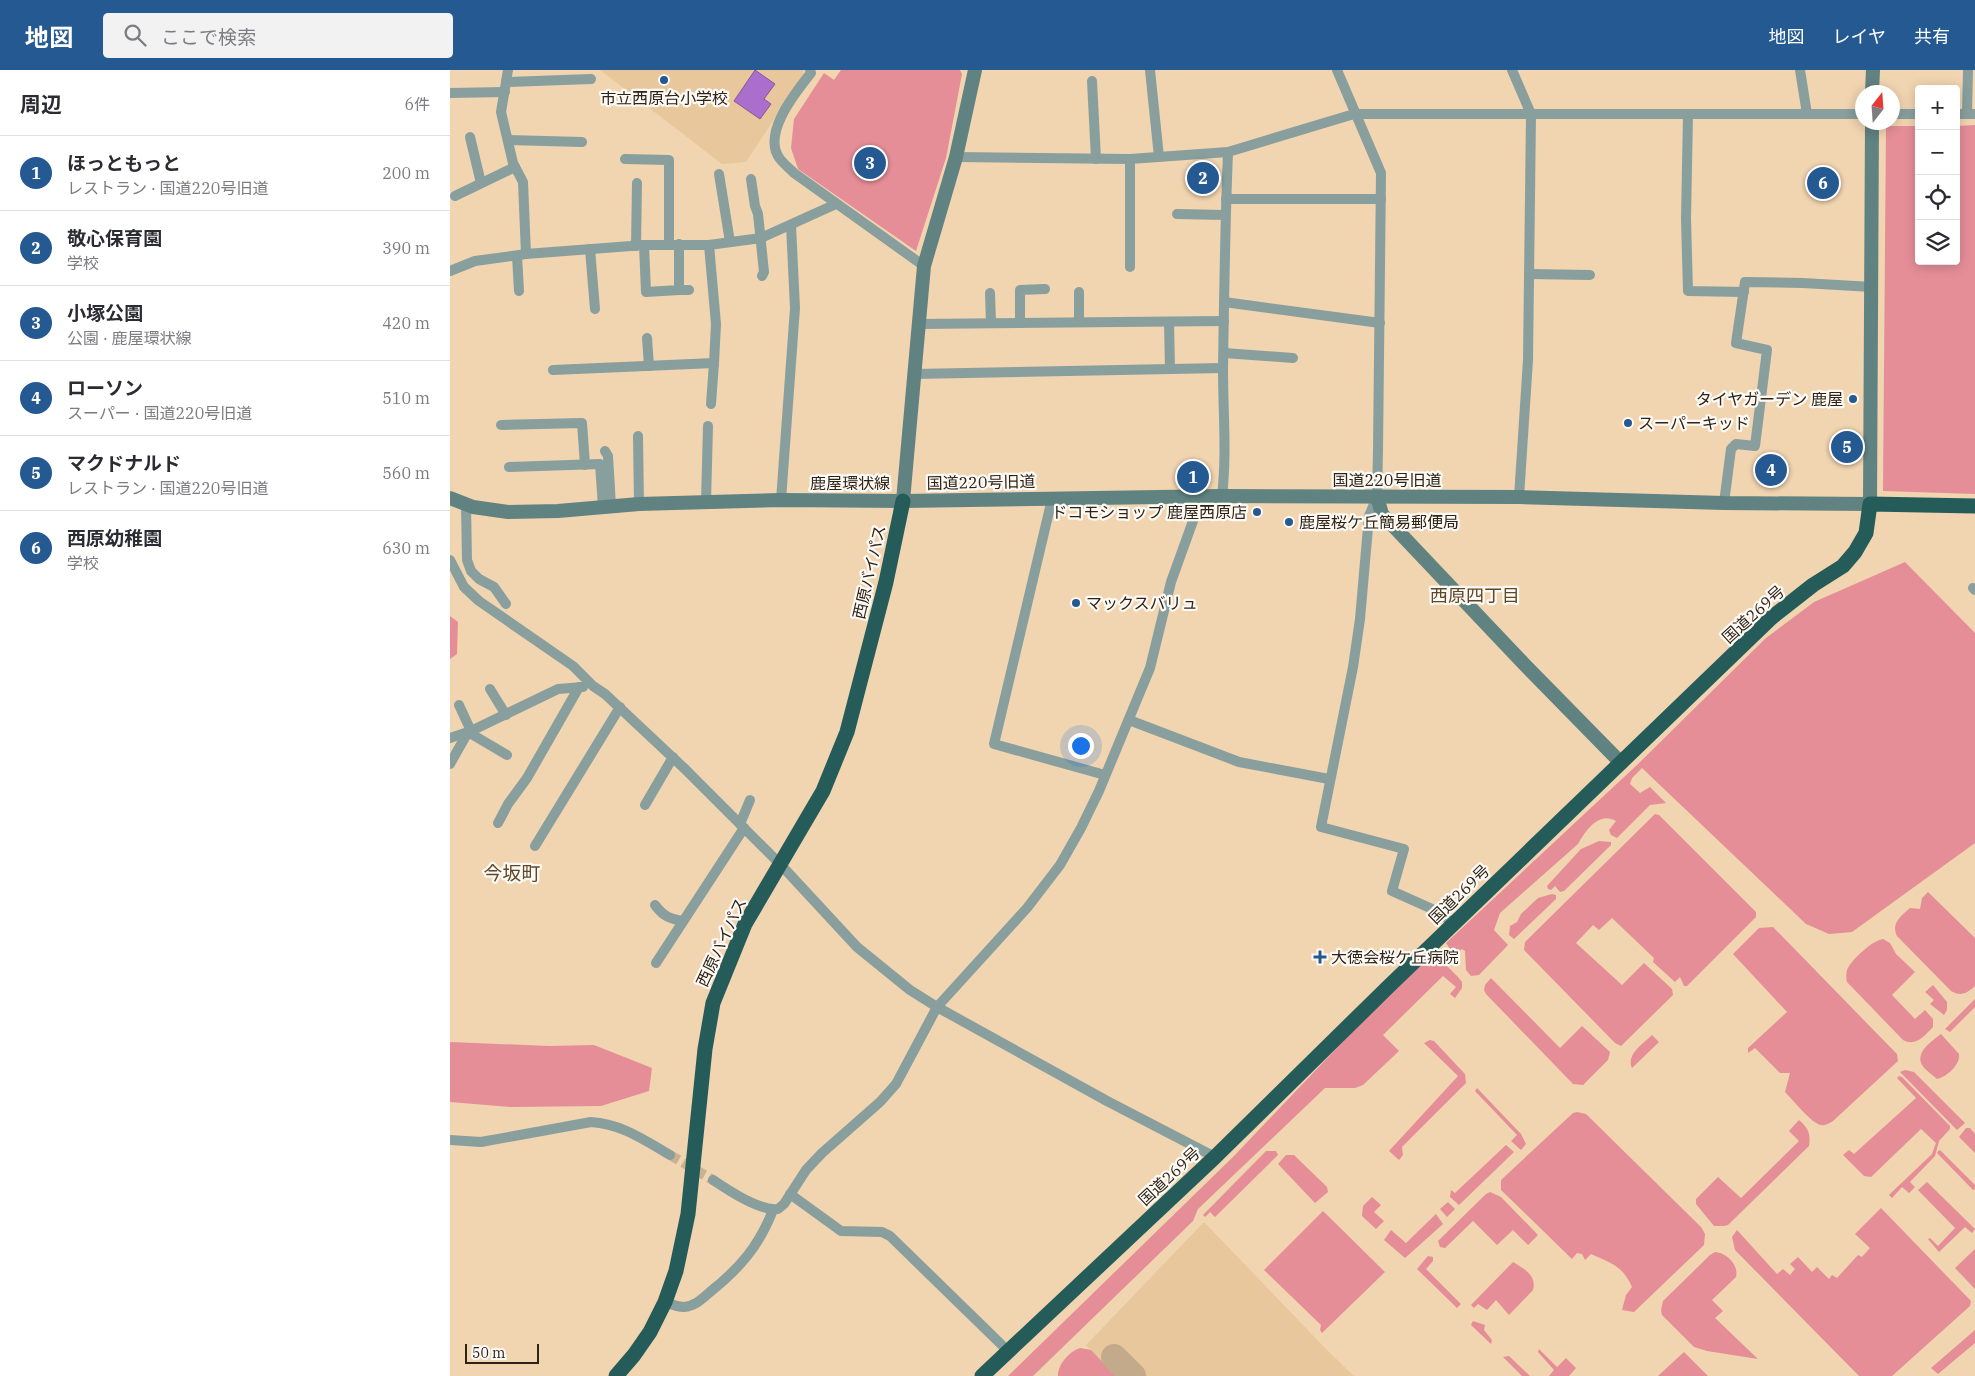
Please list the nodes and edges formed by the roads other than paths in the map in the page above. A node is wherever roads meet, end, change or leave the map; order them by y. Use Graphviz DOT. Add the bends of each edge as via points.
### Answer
graph roads {
  1 [pos="508,70"];
  2 [pos="810,70"];
  3 [pos="1150,70"];
  4 [pos="1337,70"];
  5 [pos="1512,70"];
  6 [pos="1800,70"];
  7 [pos="1873,70"];
  8 [pos="1968,70"];
  9 [pos="973,72"];
  10 [pos="591,79"];
  11 [pos="1092,81"];
  12 [pos="1872,85"];
  13 [pos="505,87"];
  14 [pos="450,93"];
  15 [pos="1354,114"];
  16 [pos="1531,114"];
  17 [pos="1688,114"];
  18 [pos="1807,114"];
  19 [pos="1855,114"];
  20 [pos="1900,114"];
  21 [pos="1915,114"];
  22 [pos="1966,114"];
  23 [pos="1872,130"];
  24 [pos="470,137"];
  25 [pos="508,140"];
  26 [pos="582,142"];
  27 [pos="1228,152"];
  28 [pos="956,157"];
  29 [pos="1159,157"];
  30 [pos="625,159"];
  31 [pos="1096,159"];
  32 [pos="1130,160"];
  33 [pos="515,167"];
  34 [pos="719,174"];
  35 [pos="751,179"];
  36 [pos="481,183"];
  37 [pos="637,183"];
  38 [pos="455,196"];
  39 [pos="1226,199"];
  40 [pos="1381,199"];
  41 [pos="836,204"];
  42 [pos="1177,214"];
  43 [pos="1225,215"];
  44 [pos="791,225"];
  45 [pos="761,238"];
  46 [pos="730,242"];
  47 [pos="674,244"];
  48 [pos="709,245"];
  49 [pos="640,246"];
  50 [pos="590,249"];
  51 [pos="521,255"];
  52 [pos="924,266"];
  53 [pos="1130,267"];
  54 [pos="450,271"];
  55 [pos="1529,274"];
  56 [pos="1590,275"];
  57 [pos="762,276"];
  58 [pos="1872,287"];
  59 [pos="1045,290"];
  60 [pos="519,291"];
  61 [pos="1079,292"];
  62 [pos="1744,292"];
  63 [pos="990,294"];
  64 [pos="1224,302"];
  65 [pos="595,309"];
  66 [pos="1224,321"];
  67 [pos="1079,322"];
  68 [pos="1169,322"];
  69 [pos="991,323"];
  70 [pos="1020,323"];
  71 [pos="1380,323"];
  72 [pos="919,324"];
  73 [pos="647,338"];
  74 [pos="1224,353"];
  75 [pos="1293,358"];
  76 [pos="714,363"];
  77 [pos="649,366"];
  78 [pos="1223,368"];
  79 [pos="1170,369"];
  80 [pos="553,370"];
  81 [pos="914,374"];
  82 [pos="711,404"];
  83 [pos="501,425"];
  84 [pos="708,426"];
  85 [pos="638,436"];
  86 [pos="605,451"];
  87 [pos="584,465"];
  88 [pos="509,467"];
  89 [pos="1202,496"];
  90 [pos="1222,496"];
  91 [pos="1376,497"];
  92 [pos="1518,497"];
  93 [pos="450,498"];
  94 [pos="1052,498"];
  95 [pos="781,500"];
  96 [pos="903,501"];
  97 [pos="706,502"];
  98 [pos="1724,503"];
  99 [pos="466,504"];
  100 [pos="639,504"];
  101 [pos="1870,504"];
  102 [pos="1975,506"];
  103 [pos="607,507"];
  104 [pos="450,560"];
  105 [pos="506,604"];
  106 [pos="593,686"];
  107 [pos="579,687"];
  108 [pos="490,688"];
  109 [pos="459,705"];
  110 [pos="620,707"];
  111 [pos="506,714"];
  112 [pos="1129,720"];
  113 [pos="469,732"];
  114 [pos="450,738"];
  115 [pos="507,755"];
  116 [pos="673,757"];
  117 [pos="1621,763"];
  118 [pos="450,764"];
  119 [pos="1105,775"];
  120 [pos="1329,780"];
  121 [pos="750,800"];
  122 [pos="645,805"];
  123 [pos="498,823"];
  124 [pos="742,826"];
  125 [pos="535,846"];
  126 [pos="781,865"];
  127 [pos="655,905"];
  128 [pos="683,922"];
  129 [pos="1454,923"];
  130 [pos="656,963"];
  131 [pos="937,1007"];
  132 [pos="450,1140"];
  133 [pos="670,1155"];
  134 [pos="1215,1157"];
  135 [pos="713,1180"];
  136 [pos="790,1194"];
  137 [pos="772,1210"];
  138 [pos="665,1302"];
  139 [pos="1008,1351"];
  140 [pos="616,1376"];
  141 [pos="982,1376"];
  1 -- 13 [label="street"];
  2 -- 41 [label="street" via="785,108 774,143 779,158 794,173"];
  3 -- 29 [label="street"];
  4 -- 15 [label="street"];
  5 -- 16 [label="street"];
  6 -- 18 [label="street"];
  7 -- 12 [label="street"];
  8 -- 22 [label="street"];
  9 -- 28 [label="street, 鹿屋環状線"];
  10 -- 13 [label="street"];
  11 -- 31 [label="street"];
  13 -- 14 [label="street"];
  13 -- 25 [label="street" via="501,112"];
  15 -- 16 [label="street"];
  15 -- 27 [label="street"];
  15 -- 40 [label="street" via="1381,173"];
  16 -- 17 [label="street"];
  16 -- 55 [label="street"];
  17 -- 18 [label="street"];
  17 -- 62 [label="street" via="1688,291"];
  18 -- 19 [label="street"];
  20 -- 21 [label="street"];
  23 -- 58 [label="street"];
  24 -- 36 [label="street"];
  25 -- 26 [label="street"];
  25 -- 33 [label="street"];
  27 -- 29 [label="street"];
  27 -- 39 [label="street"];
  28 -- 31 [label="street"];
  28 -- 52 [label="street, 鹿屋環状線"];
  29 -- 32 [label="street"];
  30 -- 47 [label="street" via="669,160"];
  31 -- 32 [label="street"];
  32 -- 53 [label="street"];
  33 -- 36 [label="street"];
  33 -- 51 [label="street" via="523,182"];
  34 -- 46 [label="street"];
  35 -- 45 [label="street"];
  36 -- 38 [label="street"];
  37 -- 49 [label="street"];
  39 -- 40 [label="street"];
  39 -- 43 [label="street"];
  40 -- 71 [label="street"];
  41 -- 44 [label="street"];
  41 -- 52 [label="street"];
  42 -- 43 [label="street"];
  43 -- 64 [label="street"];
  44 -- 45 [label="street"];
  44 -- 95 [label="street" via="795,308"];
  45 -- 46 [label="street"];
  45 -- 57 [label="street"];
  46 -- 48 [label="street"];
  47 -- 48 [label="street"];
  47 -- 49 [label="street"];
  47 -- 49 [label="street" via="684,290 646,297"];
  48 -- 76 [label="street" via="716,324"];
  49 -- 50 [label="street"];
  50 -- 51 [label="street"];
  50 -- 65 [label="street"];
  51 -- 54 [label="street" via="475,261"];
  51 -- 60 [label="street"];
  52 -- 72 [label="street, 鹿屋環状線"];
  55 -- 56 [label="street"];
  55 -- 92 [label="street" via="1528,360"];
  58 -- 62 [label="street" via="1745,282"];
  58 -- 101 [label="street"];
  59 -- 70 [label="street" via="1020,290"];
  61 -- 67 [label="street"];
  62 -- 98 [label="street" via="1736,343 1767,350 1755,446 1736,444 1731,449"];
  63 -- 69 [label="street"];
  64 -- 66 [label="street"];
  64 -- 71 [label="street"];
  66 -- 68 [label="street"];
  66 -- 74 [label="street"];
  67 -- 68 [label="street"];
  67 -- 70 [label="street"];
  68 -- 79 [label="street"];
  69 -- 70 [label="street"];
  69 -- 72 [label="street"];
  71 -- 91 [label="street"];
  72 -- 81 [label="street, 鹿屋環状線"];
  73 -- 77 [label="street"];
  74 -- 75 [label="street"];
  74 -- 78 [label="street"];
  76 -- 77 [label="street"];
  76 -- 82 [label="street"];
  77 -- 80 [label="street"];
  78 -- 79 [label="street"];
  78 -- 90 [label="street" via="1225,468"];
  79 -- 81 [label="street"];
  81 -- 96 [label="street, 鹿屋環状線"];
  83 -- 87 [label="street" via="582,423"];
  84 -- 97 [label="street"];
  85 -- 100 [label="street"];
  86 -- 103 [label="street" via="608,456"];
  87 -- 88 [label="street"];
  87 -- 103 [label="street" via="600,464"];
  89 -- 90 [label="street, 国道220号旧道"];
  89 -- 94 [label="street, 国道220号旧道"];
  89 -- 112 [label="street" via="1171,582 1150,668"];
  90 -- 91 [label="street, 国道220号旧道"];
  91 -- 92 [label="street, 国道220号旧道"];
  91 -- 117 [label="street" via="1382,514"];
  91 -- 120 [label="street" via="1369,516 1353,667"];
  92 -- 98 [label="street, 国道220号旧道"];
  93 -- 99 [label="street, 鹿屋環状線"];
  94 -- 96 [label="street, 国道220号旧道"];
  94 -- 119 [label="street" via="994,744"];
  95 -- 96 [label="street, 鹿屋環状線"];
  95 -- 97 [label="street, 鹿屋環状線"];
  96 -- 126 [label="highway, 西原バイパス" via="886,582 847,732 823,791"];
  97 -- 100 [label="street, 鹿屋環状線"];
  98 -- 101 [label="street, 国道220号旧道"];
  99 -- 103 [label="street, 鹿屋環状線" via="508,512"];
  99 -- 105 [label="street" via="467,560 479,579 494,587"];
  100 -- 103 [label="street, 鹿屋環状線"];
  101 -- 102 [label="highway"];
  101 -- 117 [label="highway, 国道269号" via="1866,533 1842,566 1771,618"];
  104 -- 106 [label="street" via="464,587 479,601 573,666"];
  106 -- 107 [label="street"];
  106 -- 110 [label="street"];
  107 -- 111 [label="street" via="558,689"];
  107 -- 123 [label="street"];
  108 -- 111 [label="street"];
  109 -- 113 [label="street"];
  110 -- 116 [label="street"];
  110 -- 125 [label="street"];
  111 -- 113 [label="street"];
  112 -- 119 [label="street"];
  112 -- 120 [label="street" via="1239,762"];
  113 -- 114 [label="street"];
  113 -- 115 [label="street"];
  113 -- 118 [label="street"];
  116 -- 122 [label="street"];
  116 -- 124 [label="street"];
  117 -- 129 [label="highway, 国道269号"];
  119 -- 131 [label="street" via="1060,865 1027,908"];
  120 -- 129 [label="street" via="1321,827 1404,849 1392,891"];
  121 -- 124 [label="street"];
  124 -- 126 [label="street"];
  124 -- 128 [label="street"];
  126 -- 131 [label="street" via="858,947 910,990"];
  126 -- 138 [label="highway, 西原バイパス" via="745,924 713,1003 688,1214 676,1271"];
  127 -- 128 [label="street" via="670,919"];
  128 -- 130 [label="street"];
  129 -- 134 [label="highway, 国道269号"];
  131 -- 134 [label="street"];
  131 -- 136 [label="street" via="896,1084 822,1153"];
  132 -- 133 [label="street" via="481,1142 591,1122 607,1123 630,1131"];
  134 -- 139 [label="highway, 国道269号"];
  135 -- 137 [label="street"];
  136 -- 137 [label="street" via="784,1204"];
  136 -- 139 [label="street" via="841,1231 882,1232 890,1236"];
  137 -- 138 [label="street" via="756,1245 729,1278 697,1304 682,1307"];
  138 -- 140 [label="highway, 西原バイパス" via="650,1332"];
  139 -- 141 [label="highway, 国道269号"];
}
